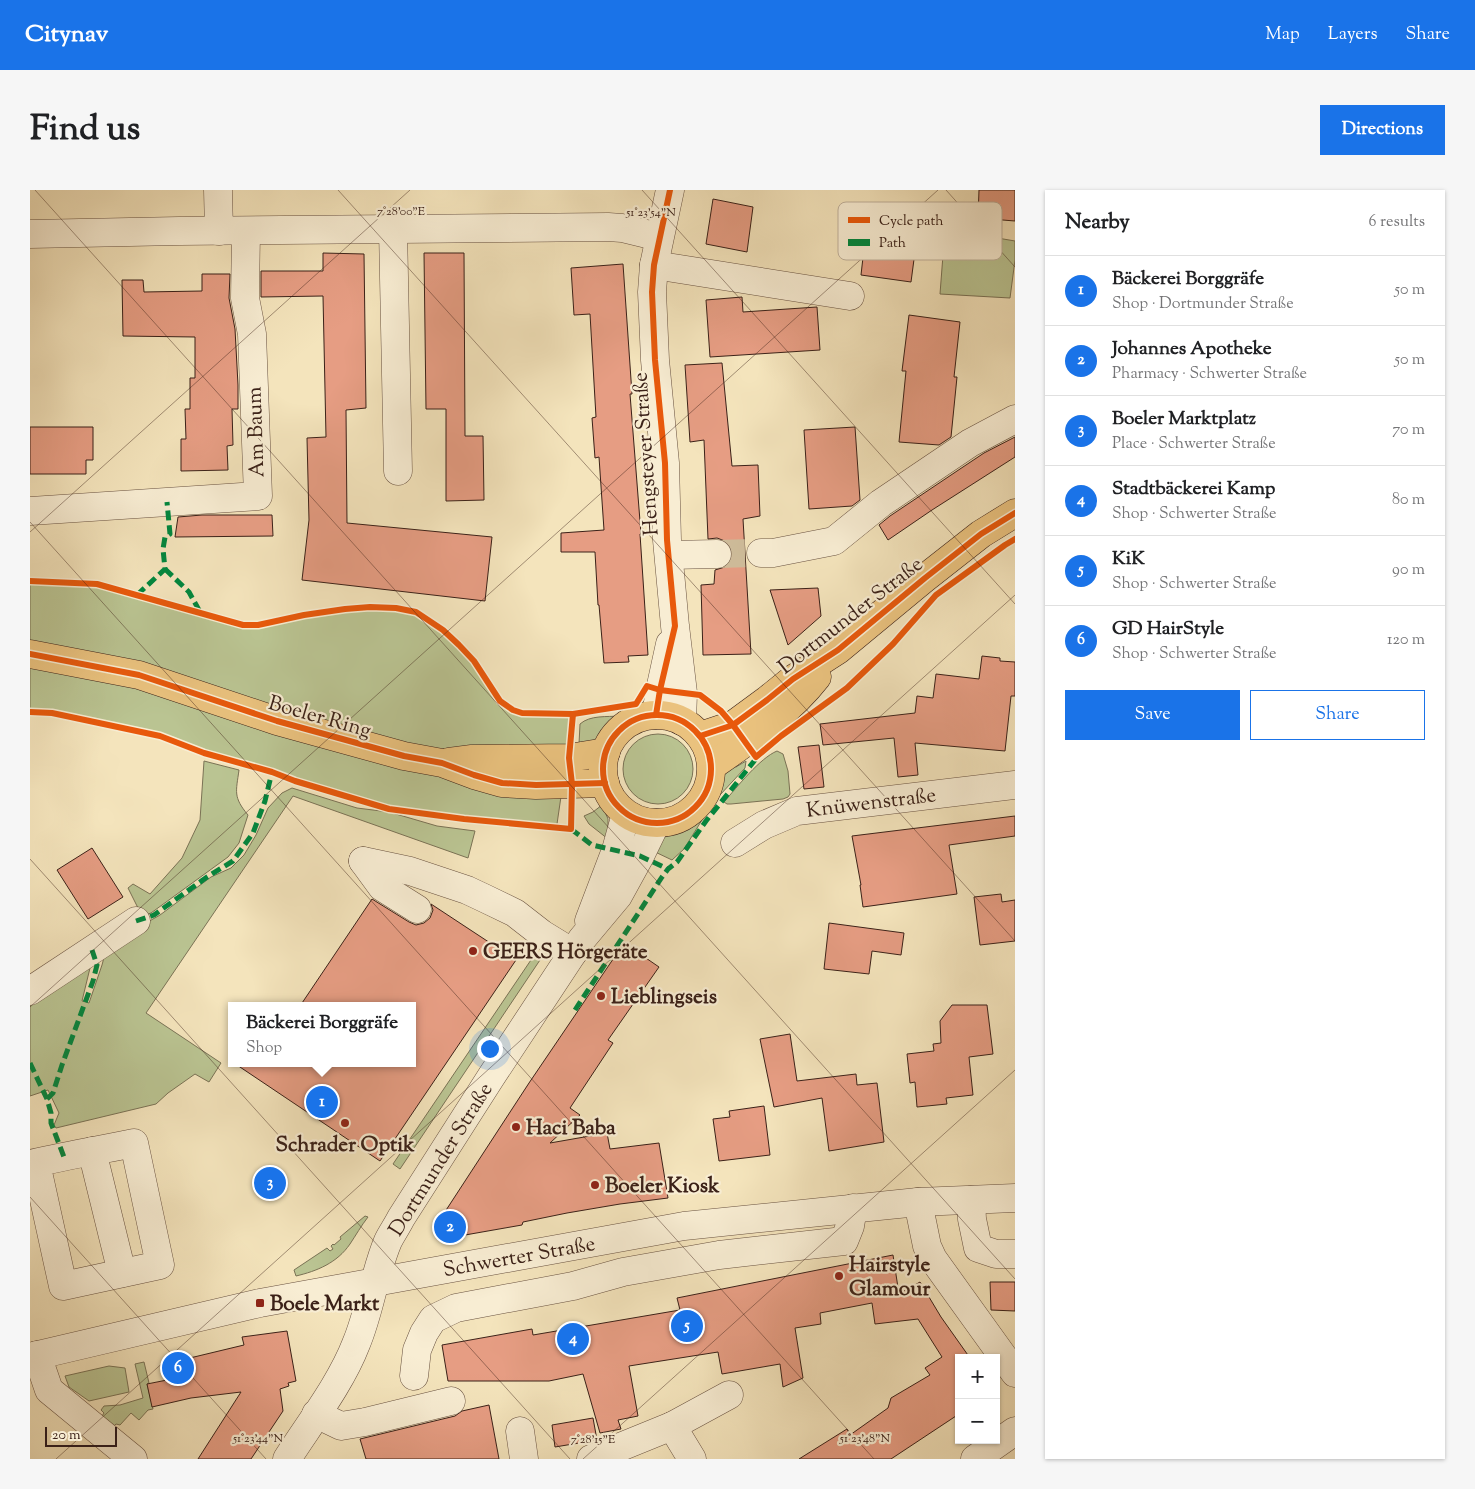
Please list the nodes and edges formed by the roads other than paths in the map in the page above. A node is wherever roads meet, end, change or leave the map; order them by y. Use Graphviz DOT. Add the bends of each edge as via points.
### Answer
graph roads {
  1 [pos="218,190"];
  2 [pos="670,190"];
  3 [pos="393,228"];
  4 [pos="219,231"];
  5 [pos="246,231"];
  6 [pos="30,234"];
  7 [pos="660,237"];
  8 [pos="654,265"];
  9 [pos="850,296"];
  10 [pos="1015,419"];
  11 [pos="398,471"];
  12 [pos="30,511"];
  13 [pos="1015,513"];
  14 [pos="761,553"];
  15 [pos="717,554"];
  16 [pos="669,555"];
  17 [pos="674,626"];
  18 [pos="838,650"];
  19 [pos="30,654"];
  20 [pos="656,715"];
  21 [pos="691,729"];
  22 [pos="606,752"];
  23 [pos="442,763"];
  24 [pos="712,766"];
  25 [pos="605,783"];
  26 [pos="1015,785"];
  27 [pos="626,814"];
  28 [pos="656,824"];
  29 [pos="736,843"];
  30 [pos="417,909"];
  31 [pos="136,920"];
  32 [pos="578,946"];
  33 [pos="30,991"];
  34 [pos="92,1151"];
  35 [pos="33,1163"];
  36 [pos="1015,1198"];
  37 [pos="971,1200"];
  38 [pos="918,1202"];
  39 [pos="853,1208"];
  40 [pos="717,1223"];
  41 [pos="719,1254"];
  42 [pos="1015,1254"];
  43 [pos="527,1255"];
  44 [pos="122,1273"];
  45 [pos="374,1283"];
  46 [pos="532,1293"];
  47 [pos="34,1356"];
  48 [pos="1015,1373"];
  49 [pos="414,1376"];
  50 [pos="730,1395"];
  51 [pos="451,1401"];
  52 [pos="316,1414"];
  53 [pos="672,1426"];
  54 [pos="520,1431"];
  55 [pos="1015,1431"];
  56 [pos="133,1459"];
  57 [pos="287,1459"];
  58 [pos="524,1459"];
  59 [pos="592,1459"];
  60 [pos="692,1459"];
  61 [pos="975,1459"];
  1 -- 4 [label="street"];
  2 -- 7 [label="street, Hengsteyer Straße"];
  3 -- 5 [label="street"];
  3 -- 7 [label="street" via="608,227"];
  3 -- 11 [label="street"];
  4 -- 5 [label="street"];
  4 -- 6 [label="street"];
  5 -- 12 [label="street, Am Baum" via="245,298 252,334 258,496"];
  7 -- 8 [label="street, Hengsteyer Straße"];
  8 -- 9 [label="street"];
  8 -- 16 [label="street, Hengsteyer Straße" via="654,350"];
  10 -- 14 [label="street" via="970,443 881,503 834,541"];
  13 -- 18 [label="main road, Dortmunder Straße" via="981,534"];
  15 -- 16 [label="street, Hengsteyer Straße"];
  16 -- 17 [label="street, Hengsteyer Straße"];
  17 -- 20 [label="street, Hengsteyer Straße"];
  17 -- 21 [label="street, Hengsteyer Straße"];
  18 -- 21 [label="main road, Dortmunder Straße" via="793,679 733,725"];
  18 -- 24 [label="main road, Dortmunder Straße" via="804,693 764,728"];
  19 -- 23 [label="main road, Boeler Ring" via="139,675 277,721 404,756"];
  20 -- 21 [label="main road" via="666,716"];
  20 -- 22 [label="main road" via="628,724 612,740"];
  21 -- 24 [label="main road" via="707,746"];
  22 -- 23 [label="main road, Boeler Ring" via="568,758 472,759"];
  22 -- 25 [label="main road" via="603,767"];
  23 -- 25 [label="main road, Boeler Ring" via="502,783"];
  24 -- 28 [label="main road" via="710,784 695,808 673,821"];
  25 -- 27 [label="main road" via="611,798"];
  26 -- 29 [label="street, Knüwenstraße" via="797,811 764,825"];
  27 -- 28 [label="main road"];
  27 -- 32 [label="street, Dortmunder Straße" via="616,850"];
  28 -- 32 [label="street, Dortmunder Straße" via="618,896"];
  30 -- 32 [label="street" via="382,887 363,862 410,871 467,890 515,912 542,934"];
  31 -- 33 [label="street"];
  32 -- 45 [label="street, Dortmunder Straße" via="388,1241"];
  34 -- 35 [label="street"];
  34 -- 44 [label="street"];
  34 -- 44 [label="street" via="134,1143 160,1264"];
  35 -- 44 [label="street" via="63,1286"];
  36 -- 37 [label="street, Schwerter Straße"];
  37 -- 38 [label="street, Schwerter Straße"];
  37 -- 42 [label="street" via="978,1248 996,1254"];
  38 -- 39 [label="street, Schwerter Straße"];
  38 -- 48 [label="street" via="933,1259"];
  39 -- 40 [label="street, Schwerter Straße"];
  39 -- 41 [label="street" via="844,1241"];
  40 -- 41 [label="street"];
  40 -- 43 [label="street, Schwerter Straße" via="684,1226"];
  41 -- 46 [label="street"];
  43 -- 45 [label="street, Schwerter Straße"];
  43 -- 46 [label="street"];
  45 -- 47 [label="street, Schwerter Straße" via="260,1303"];
  45 -- 52 [label="street, Dortmunder Straße" via="356,1345"];
  46 -- 49 [label="street" via="456,1308 433,1319 417,1350"];
  47 -- 56 [label="street" via="49,1390"];
  50 -- 53 [label="street"];
  51 -- 52 [label="street" via="341,1426"];
  52 -- 57 [label="street, Dortmunder Straße"];
  53 -- 59 [label="street"];
  53 -- 60 [label="street"];
  54 -- 58 [label="street"];
  55 -- 61 [label="street"];
}
